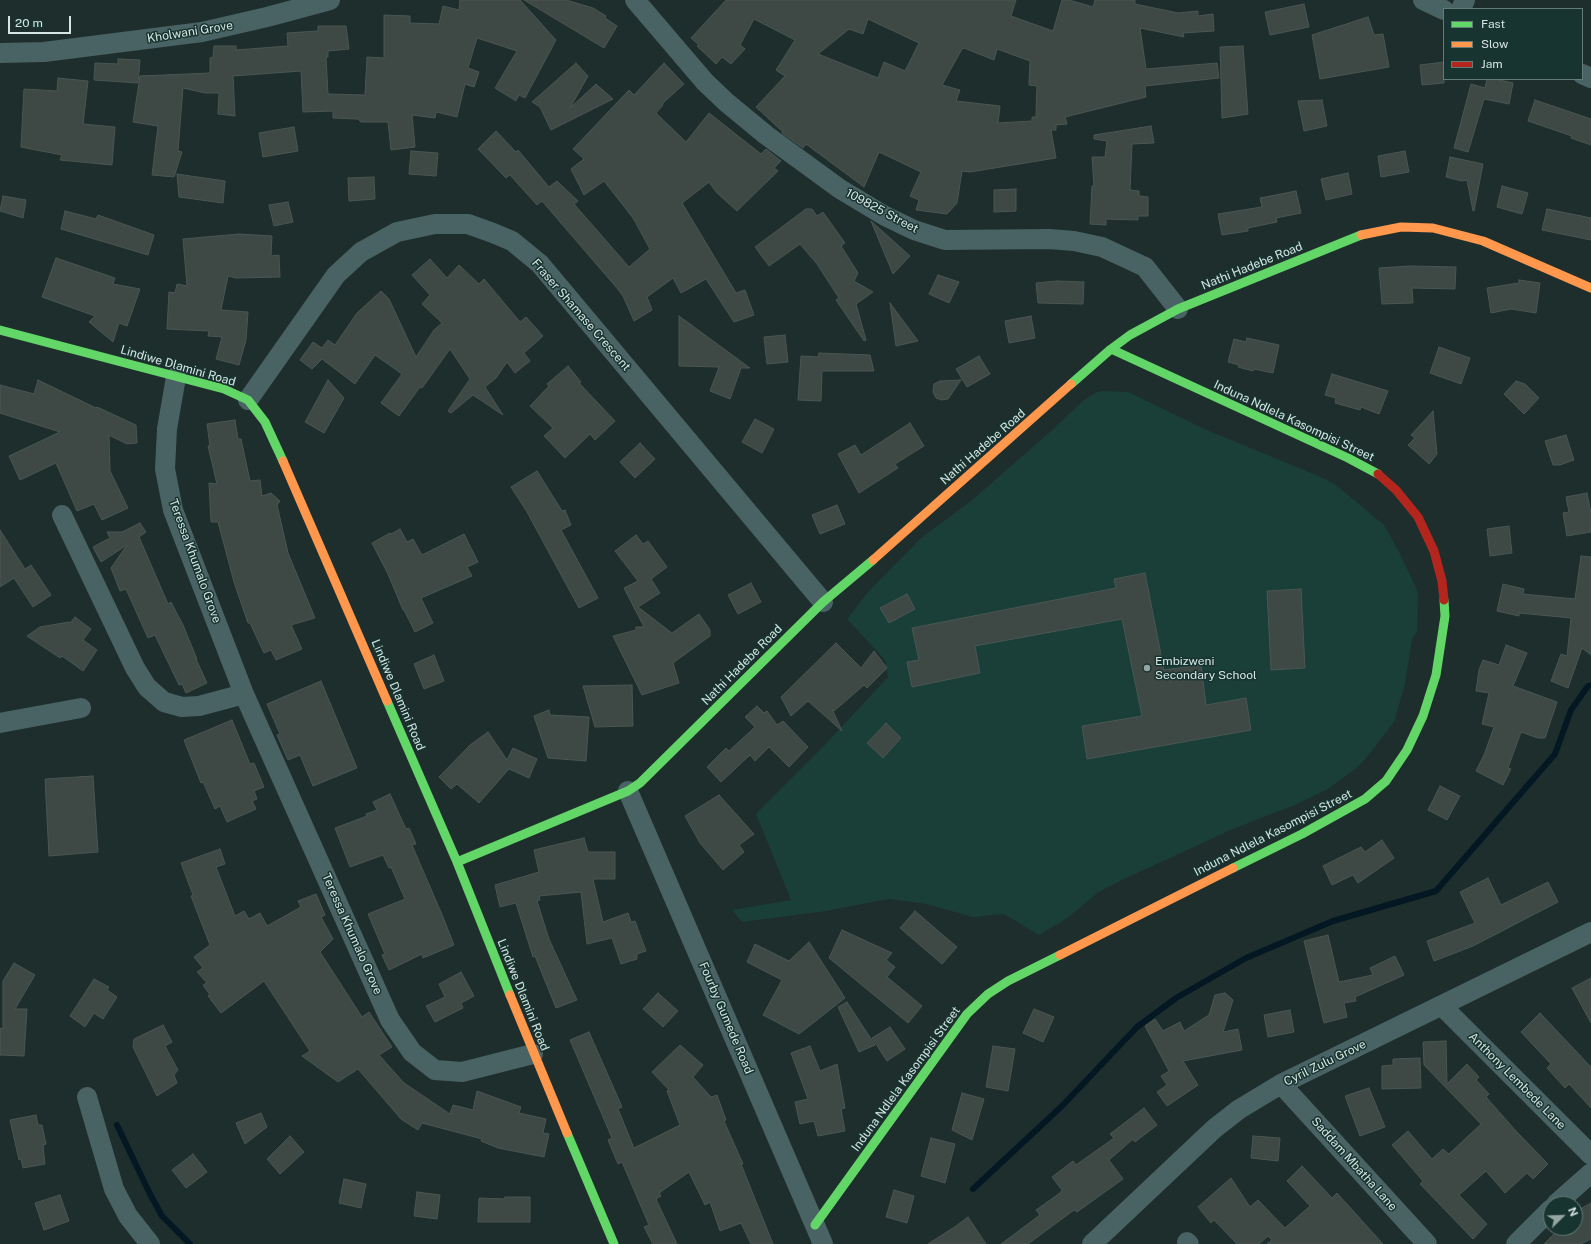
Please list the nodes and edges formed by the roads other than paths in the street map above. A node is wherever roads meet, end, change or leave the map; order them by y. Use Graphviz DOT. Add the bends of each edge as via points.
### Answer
graph roads {
  1 [pos="330,0"];
  2 [pos="635,0"];
  3 [pos="1423,0"];
  4 [pos="1443,10"];
  5 [pos="0,54"];
  6 [pos="1591,288"];
  7 [pos="1178,309"];
  8 [pos="0,330"];
  9 [pos="1111,349"];
  10 [pos="176,377"];
  11 [pos="248,400"];
  12 [pos="62,515"];
  13 [pos="823,602"];
  14 [pos="244,694"];
  15 [pos="81,708"];
  16 [pos="0,723"];
  17 [pos="628,791"];
  18 [pos="457,862"];
  19 [pos="1591,932"];
  20 [pos="1442,1006"];
  21 [pos="533,1054"];
  22 [pos="1281,1084"];
  23 [pos="87,1097"];
  24 [pos="1591,1155"];
  25 [pos="1591,1174"];
  26 [pos="1565,1196"];
  27 [pos="1543,1217"];
  28 [pos="815,1225"];
  29 [pos="150,1244"];
  30 [pos="614,1244"];
  31 [pos="823,1244"];
  32 [pos="1092,1244"];
  33 [pos="1427,1244"];
  34 [pos="1516,1244"];
  1 -- 5 [label="street, Kholwani Grove" via="202,32 44,52"];
  2 -- 7 [label="street, 109825 Street" via="705,82 726,102 840,189 885,216 914,230 945,240 1049,240 1102,247 1145,267"];
  3 -- 4 [label="street"];
  6 -- 7 [label="street, Nathi Hadebe Road" via="1483,241 1433,228 1400,227 1365,233"];
  7 -- 9 [label="street, Nathi Hadebe Road" via="1130,335"];
  8 -- 10 [label="street, Lindiwe Dlamini Road"];
  9 -- 13 [label="street, Nathi Hadebe Road"];
  9 -- 28 [label="street, Induna Ndlela Kasompisi Street" via="1348,458 1377,473 1396,490 1418,517 1434,551 1442,581 1444,624 1436,675 1423,716 1407,750 1386,780 1366,799 1302,834 1008,981 988,994 967,1014"];
  10 -- 11 [label="street, Lindiwe Dlamini Road" via="224,389"];
  10 -- 14 [label="street, Teressa Khumalo Grove" via="167,429 165,469 173,510"];
  11 -- 13 [label="street, Fraser Shamase Crescent" via="336,275 361,252 397,232 435,224 468,224 512,241 540,264"];
  11 -- 18 [label="street, Lindiwe Dlamini Road" via="265,422 284,463"];
  12 -- 14 [label="street" via="135,668 147,687 164,702 182,707 199,706"];
  13 -- 17 [label="street, Nathi Hadebe Road"];
  14 -- 21 [label="street, Teressa Khumalo Grove" via="390,1020 412,1052 435,1070 462,1072"];
  15 -- 16 [label="street"];
  17 -- 18 [label="street, Nathi Hadebe Road"];
  17 -- 28 [label="street, Fourby Gumede Road"];
  18 -- 21 [label="street, Lindiwe Dlamini Road"];
  19 -- 20 [label="street, Cyril Zulu Grove"];
  20 -- 22 [label="street, Cyril Zulu Grove"];
  20 -- 24 [label="street, Anthony Lembede Lane"];
  21 -- 30 [label="street, Lindiwe Dlamini Road"];
  22 -- 32 [label="street, Cyril Zulu Grove" via="1238,1110 1215,1128"];
  22 -- 33 [label="street, Saddam Mbatha Lane"];
  23 -- 29 [label="street" via="114,1189 128,1216"];
  25 -- 26 [label="street"];
  27 -- 34 [label="street"];
  28 -- 31 [label="street, Fourby Gumede Road"];
}
